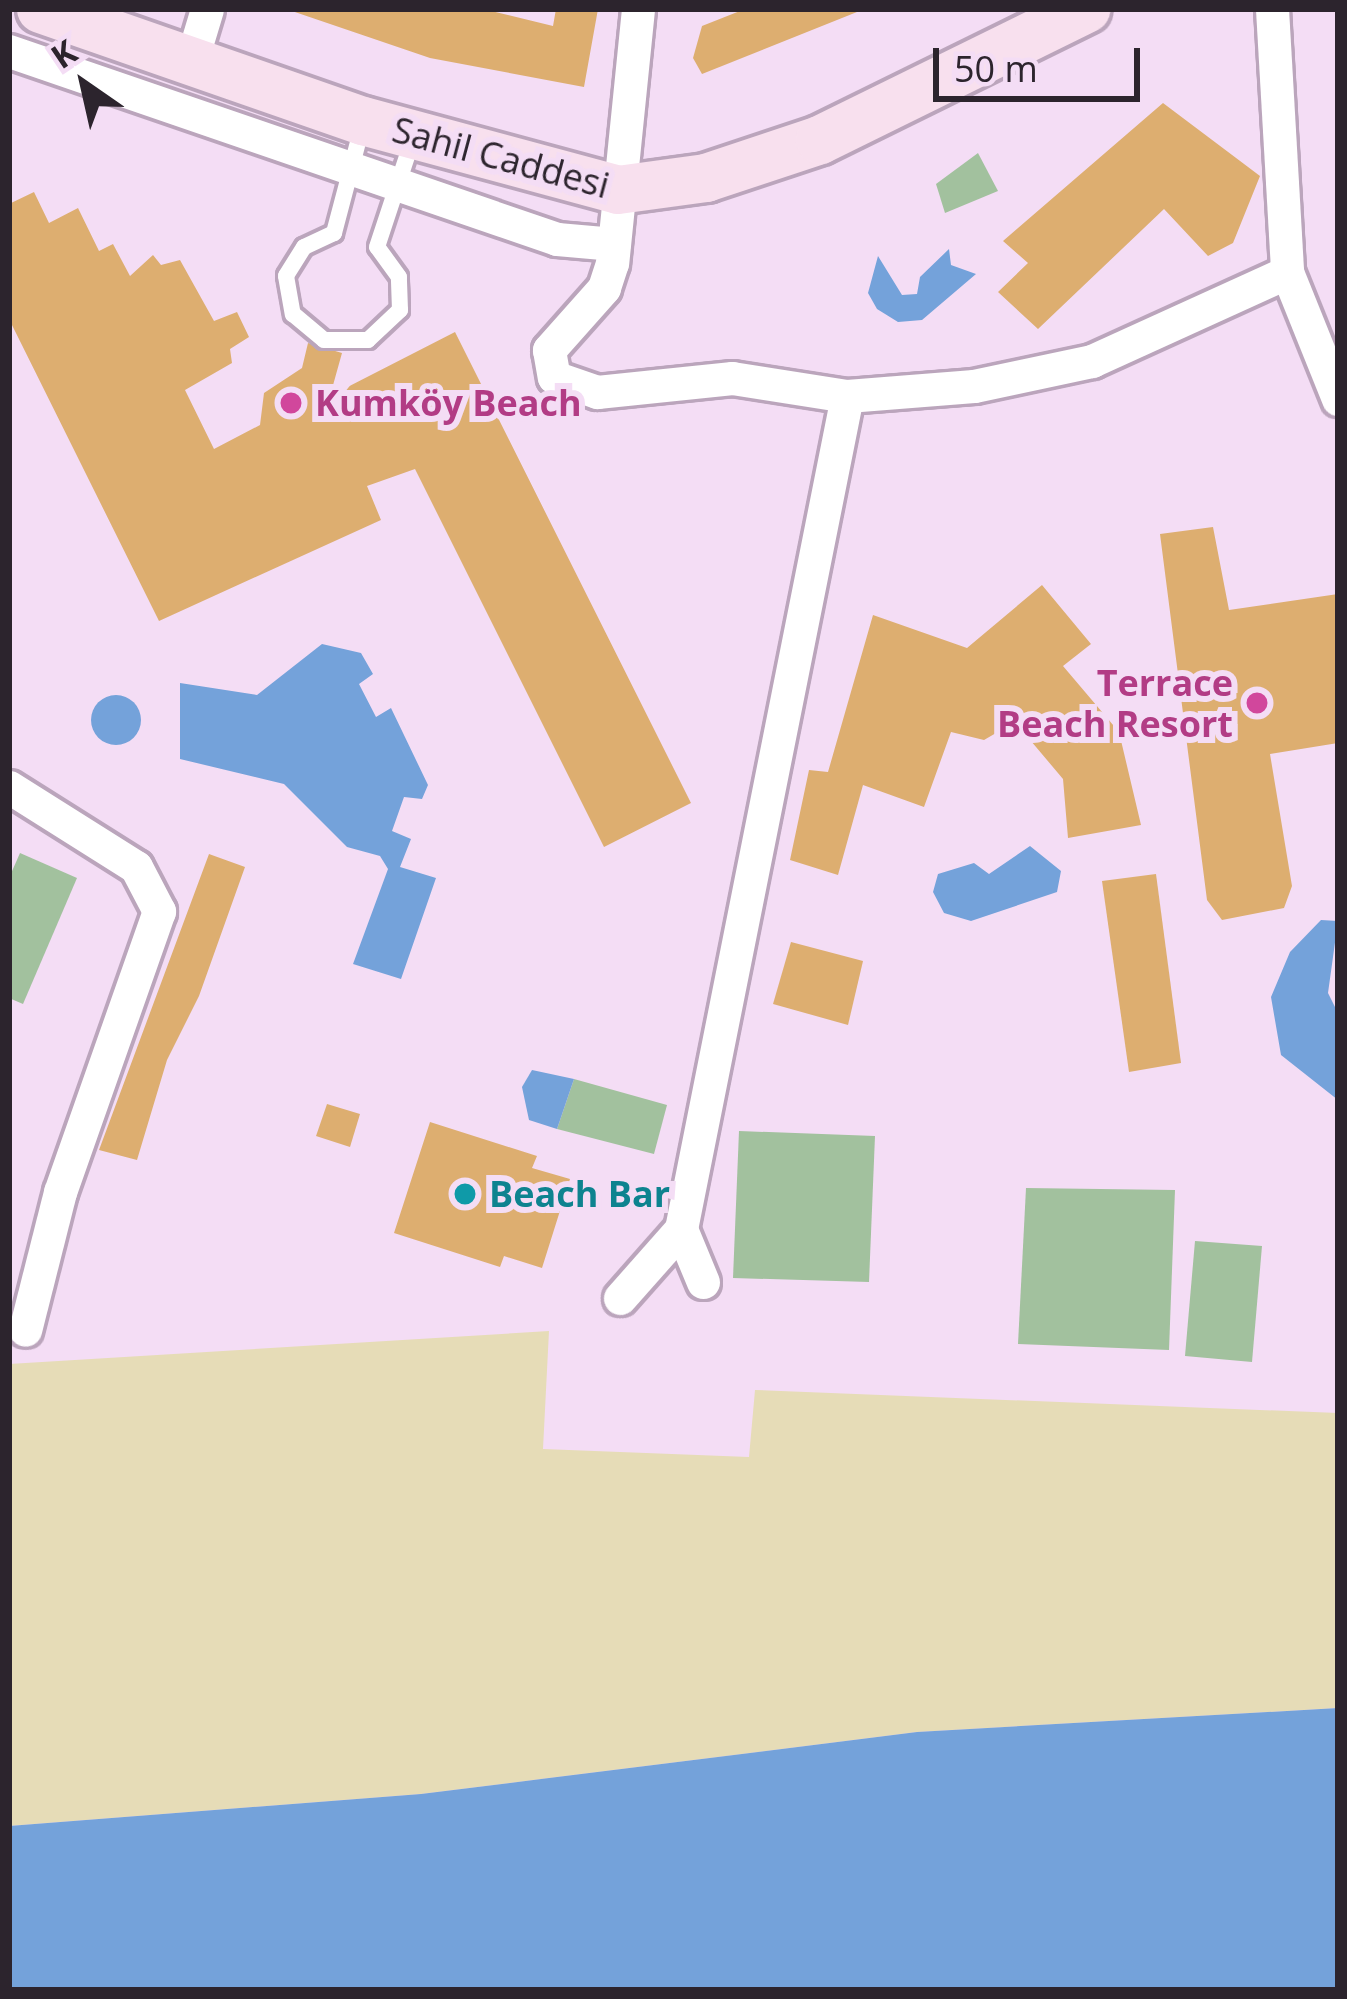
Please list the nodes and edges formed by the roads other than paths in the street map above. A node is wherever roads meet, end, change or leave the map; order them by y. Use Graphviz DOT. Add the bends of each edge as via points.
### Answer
graph roads {
  1 [pos="41,9"];
  2 [pos="207,9"];
  3 [pos="638,9"];
  4 [pos="1086,9"];
  5 [pos="1272,9"];
  6 [pos="99,18"];
  7 [pos="9,51"];
  8 [pos="192,59"];
  9 [pos="363,121"];
  10 [pos="414,136"];
  11 [pos="351,169"];
  12 [pos="398,184"];
  13 [pos="618,190"];
  14 [pos="614,244"];
  15 [pos="1287,272"];
  16 [pos="848,396"];
  17 [pos="1338,399"];
  18 [pos="9,787"];
  19 [pos="681,1229"];
  20 [pos="703,1282"];
  21 [pos="620,1298"];
  22 [pos="26,1330"];
  1 -- 6 [label="main road, Sahil Caddesi"];
  2 -- 8 [label="street"];
  3 -- 13 [label="street"];
  4 -- 13 [label="main road, Sahil Caddesi" via="820,140 706,178"];
  5 -- 15 [label="street"];
  6 -- 8 [label="main road, Sahil Caddesi"];
  7 -- 11 [label="street"];
  8 -- 9 [label="main road, Sahil Caddesi"];
  9 -- 10 [label="main road, Sahil Caddesi"];
  9 -- 11 [label="lane"];
  10 -- 12 [label="lane"];
  10 -- 13 [label="main road, Sahil Caddesi"];
  11 -- 12 [label="street"];
  11 -- 12 [label="lane" via="334,233 304,247 286,276 293,314 324,340 368,340 400,310 399,277 377,247"];
  12 -- 14 [label="street" via="557,239"];
  13 -- 14 [label="street"];
  14 -- 16 [label="street" via="604,288 549,350 554,377 597,392 731,378"];
  15 -- 16 [label="street" via="1092,361 974,386"];
  15 -- 17 [label="street"];
  16 -- 19 [label="street"];
  18 -- 22 [label="street" via="136,867 159,911 60,1192"];
  19 -- 20 [label="street"];
  19 -- 21 [label="street"];
}
